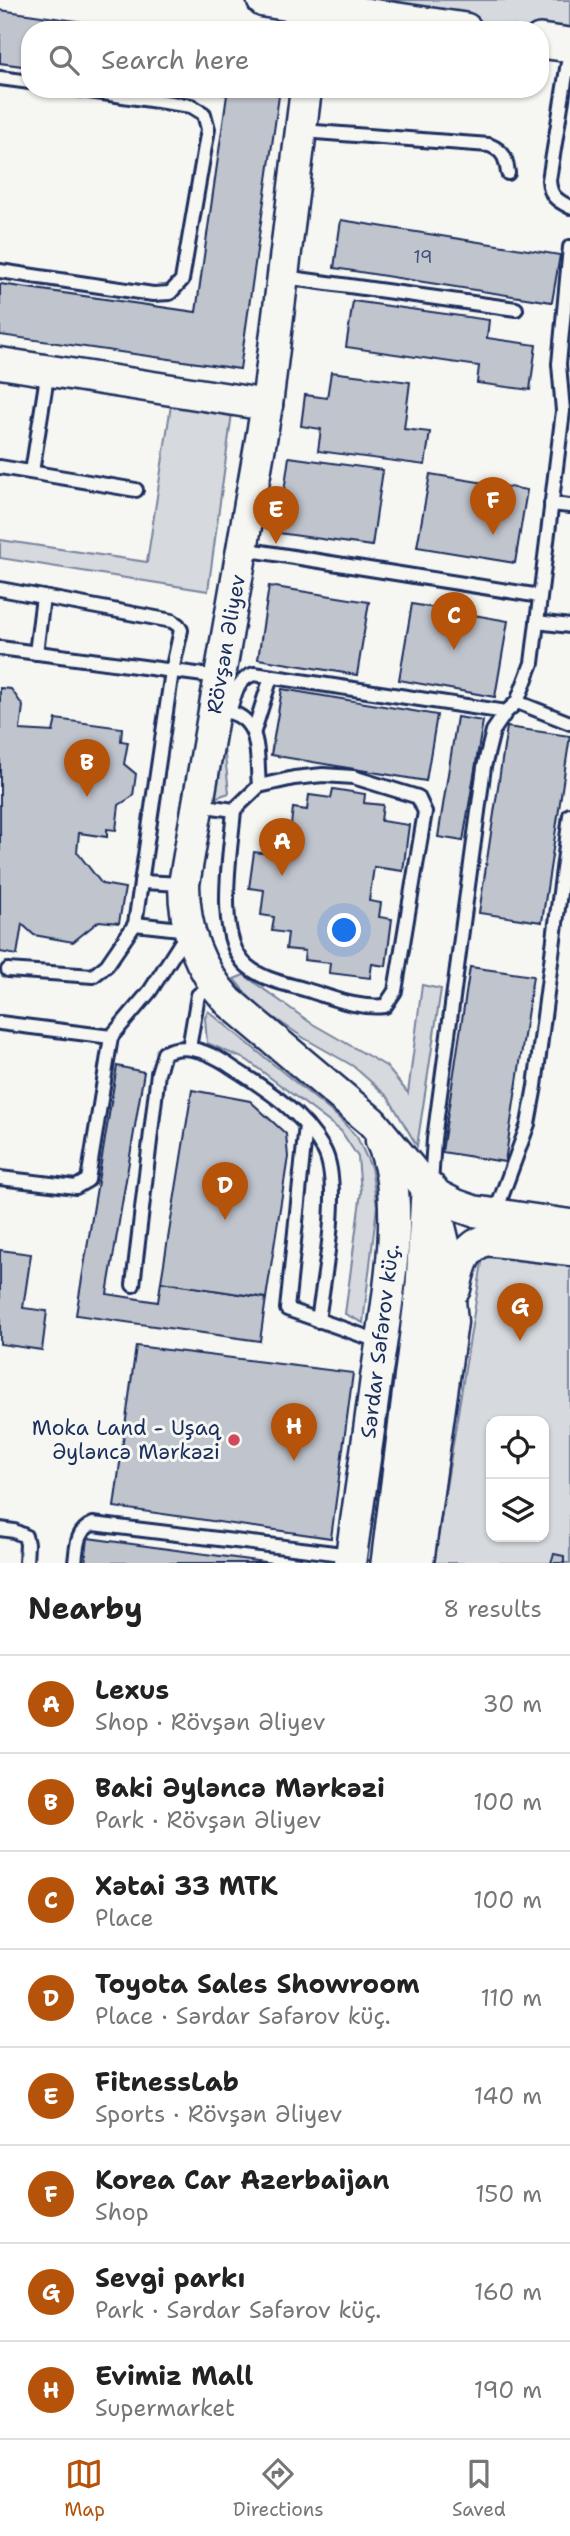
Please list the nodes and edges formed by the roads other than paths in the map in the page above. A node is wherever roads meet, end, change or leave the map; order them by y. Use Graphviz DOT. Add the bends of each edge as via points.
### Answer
graph roads {
  1 [pos="264,0"];
  2 [pos="316,12"];
  3 [pos="391,21"];
  4 [pos="549,43"];
  5 [pos="570,48"];
  6 [pos="0,78"];
  7 [pos="21,81"];
  8 [pos="137,98"];
  9 [pos="305,98"];
  10 [pos="301,131"];
  11 [pos="508,173"];
  12 [pos="570,207"];
  13 [pos="570,247"];
  14 [pos="0,271"];
  15 [pos="283,277"];
  16 [pos="516,309"];
  17 [pos="0,363"];
  18 [pos="48,370"];
  19 [pos="267,405"];
  20 [pos="0,467"];
  21 [pos="32,471"];
  22 [pos="136,490"];
  23 [pos="551,505"];
  24 [pos="570,506"];
  25 [pos="242,549"];
  26 [pos="0,589"];
  27 [pos="540,596"];
  28 [pos="43,597"];
  29 [pos="537,622"];
  30 [pos="570,626"];
  31 [pos="0,648"];
  32 [pos="36,653"];
  33 [pos="172,671"];
  34 [pos="219,677"];
  35 [pos="271,677"];
  36 [pos="517,702"];
  37 [pos="222,711"];
  38 [pos="506,712"];
  39 [pos="570,723"];
  40 [pos="254,731"];
  41 [pos="259,786"];
  42 [pos="198,805"];
  43 [pos="234,810"];
  44 [pos="570,815"];
  45 [pos="141,882"];
  46 [pos="184,884"];
  47 [pos="135,923"];
  48 [pos="189,930"];
  49 [pos="8,970"];
  50 [pos="214,985"];
  51 [pos="0,1023"];
  52 [pos="111,1037"];
  53 [pos="189,1048"];
  54 [pos="372,1122"];
  55 [pos="306,1125"];
  56 [pos="434,1139"];
  57 [pos="397,1150"];
  58 [pos="0,1178"];
  59 [pos="430,1192"];
  60 [pos="495,1214"];
  61 [pos="570,1225"];
  62 [pos="570,1250"];
  63 [pos="133,1285"];
  64 [pos="451,1303"];
  65 [pos="318,1321"];
  66 [pos="381,1342"];
  67 [pos="0,1529"];
  68 [pos="351,1559"];
  69 [pos="26,1563"];
  70 [pos="75,1563"];
  71 [pos="390,1563"];
  72 [pos="418,1563"];
  1 -- 2 [label="main road"];
  2 -- 3 [label="main road"];
  4 -- 5 [label="main road"];
  5 -- 12 [label="lane" via="549,180 554,198"];
  6 -- 7 [label="lane"];
  8 -- 14 [label="lane" via="191,106 204,114 208,129 182,280 170,293 153,294"];
  9 -- 10 [label="street, Rövşən Əliyev"];
  10 -- 11 [label="lane" via="489,145 500,149"];
  10 -- 15 [label="street, Rövşən Əliyev"];
  13 -- 23 [label="lane" via="559,364 563,411"];
  15 -- 16 [label="lane"];
  15 -- 19 [label="street, Rövşən Əliyev"];
  17 -- 18 [label="street"];
  18 -- 19 [label="street"];
  18 -- 21 [label="lane"];
  19 -- 25 [label="street, Rövşən Əliyev"];
  20 -- 21 [label="lane"];
  21 -- 22 [label="lane"];
  23 -- 24 [label="lane"];
  23 -- 27 [label="lane"];
  25 -- 27 [label="lane"];
  25 -- 34 [label="street, Rövşən Əliyev"];
  26 -- 28 [label="lane"];
  27 -- 29 [label="lane"];
  28 -- 32 [label="lane"];
  28 -- 33 [label="lane" via="172,621 181,630"];
  29 -- 30 [label="lane"];
  29 -- 36 [label="lane" via="532,663"];
  31 -- 32 [label="lane"];
  32 -- 33 [label="lane"];
  33 -- 34 [label="lane"];
  33 -- 45 [label="lane"];
  34 -- 37 [label="street, Rövşən Əliyev"];
  35 -- 37 [label="lane" via="245,677"];
  35 -- 38 [label="lane"];
  35 -- 40 [label="lane"];
  36 -- 38 [label="lane"];
  36 -- 39 [label="lane"];
  37 -- 40 [label="lane" via="237,713"];
  37 -- 42 [label="street, Rövşən Əliyev"];
  38 -- 56 [label="lane" via="493,731 484,767"];
  40 -- 41 [label="lane"];
  41 -- 43 [label="lane"];
  41 -- 43 [label="lane" via="323,775 353,777 418,797 425,812 395,991 385,1006 366,1008 263,976 247,966 228,932 226,910"];
  42 -- 43 [label="lane"];
  42 -- 46 [label="street, Rövşən Əliyev"];
  44 -- 60 [label="lane" via="528,1124"];
  45 -- 46 [label="lane"];
  45 -- 47 [label="lane"];
  46 -- 48 [label="street, Rövşən Əliyev"];
  47 -- 48 [label="lane"];
  47 -- 49 [label="lane" via="107,965 93,976"];
  48 -- 50 [label="street, Rövşən Əliyev"];
  48 -- 52 [label="lane" via="150,991"];
  50 -- 53 [label="lane" via="198,995"];
  50 -- 54 [label="street, Rövşən Əliyev" via="252,1023"];
  51 -- 52 [label="lane"];
  52 -- 58 [label="lane" via="88,1180 76,1187"];
  53 -- 55 [label="lane" via="219,1058 276,1095"];
  53 -- 63 [label="lane" via="176,1047 164,1053 158,1073"];
  54 -- 57 [label="street, Rövşən Əliyev"];
  54 -- 66 [label="street, Sərdar Səfərov küç." via="392,1169 394,1198"];
  55 -- 65 [label="lane" via="325,1152 332,1181"];
  55 -- 65 [label="lane" via="287,1306"];
  56 -- 57 [label="lane" via="424,1160 413,1161"];
  56 -- 59 [label="lane"];
  57 -- 59 [label="street, Rövşən Əliyev"];
  59 -- 60 [label="street" via="456,1205"];
  59 -- 64 [label="street" via="445,1247"];
  59 -- 71 [label="main road" via="425,1286"];
  60 -- 61 [label="street"];
  62 -- 64 [label="street" via="486,1240 476,1243 466,1252"];
  64 -- 72 [label="street"];
  65 -- 66 [label="lane"];
  66 -- 68 [label="street, Sərdar Səfərov küç."];
  67 -- 69 [label="lane" via="25,1536"];
  68 -- 70 [label="lane" via="93,1524 78,1537"];
}
